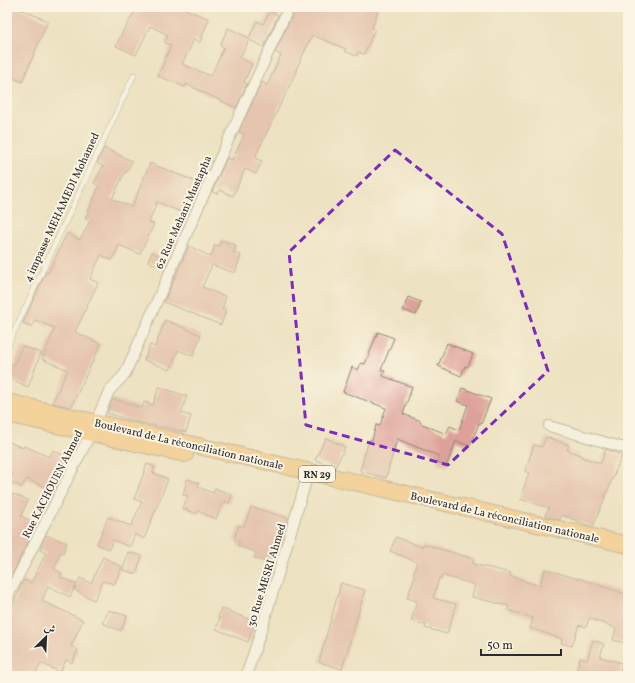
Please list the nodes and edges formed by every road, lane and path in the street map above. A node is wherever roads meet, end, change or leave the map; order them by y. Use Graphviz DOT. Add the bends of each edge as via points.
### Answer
graph roads {
  1 [pos="289,7"];
  2 [pos="134,75"];
  3 [pos="7,347"];
  4 [pos="7,402"];
  5 [pos="7,414"];
  6 [pos="549,426"];
  7 [pos="93,428"];
  8 [pos="628,449"];
  9 [pos="306,482"];
  10 [pos="628,545"];
  11 [pos="628,555"];
  12 [pos="7,598"];
  13 [pos="246,676"];
  1 -- 7 [label="street, 62 Rue Mehani Mustapha" via="125,374 109,391"];
  2 -- 3 [label="lane, 4 impasse MEHAMEDI Mohamed"];
  4 -- 7 [label="highway, Boulevard de La réconciliation nationale / RN 29"];
  5 -- 7 [label="highway, RN 29"];
  6 -- 8 [label="street"];
  7 -- 9 [label="highway, RN 29"];
  7 -- 10 [label="highway, Boulevard de La réconciliation nationale / RN 29"];
  7 -- 12 [label="street, Rue KACHOUEN Ahmed"];
  9 -- 11 [label="highway, RN 29"];
  9 -- 13 [label="street, 30 Rue MESRI Ahmed"];
}
